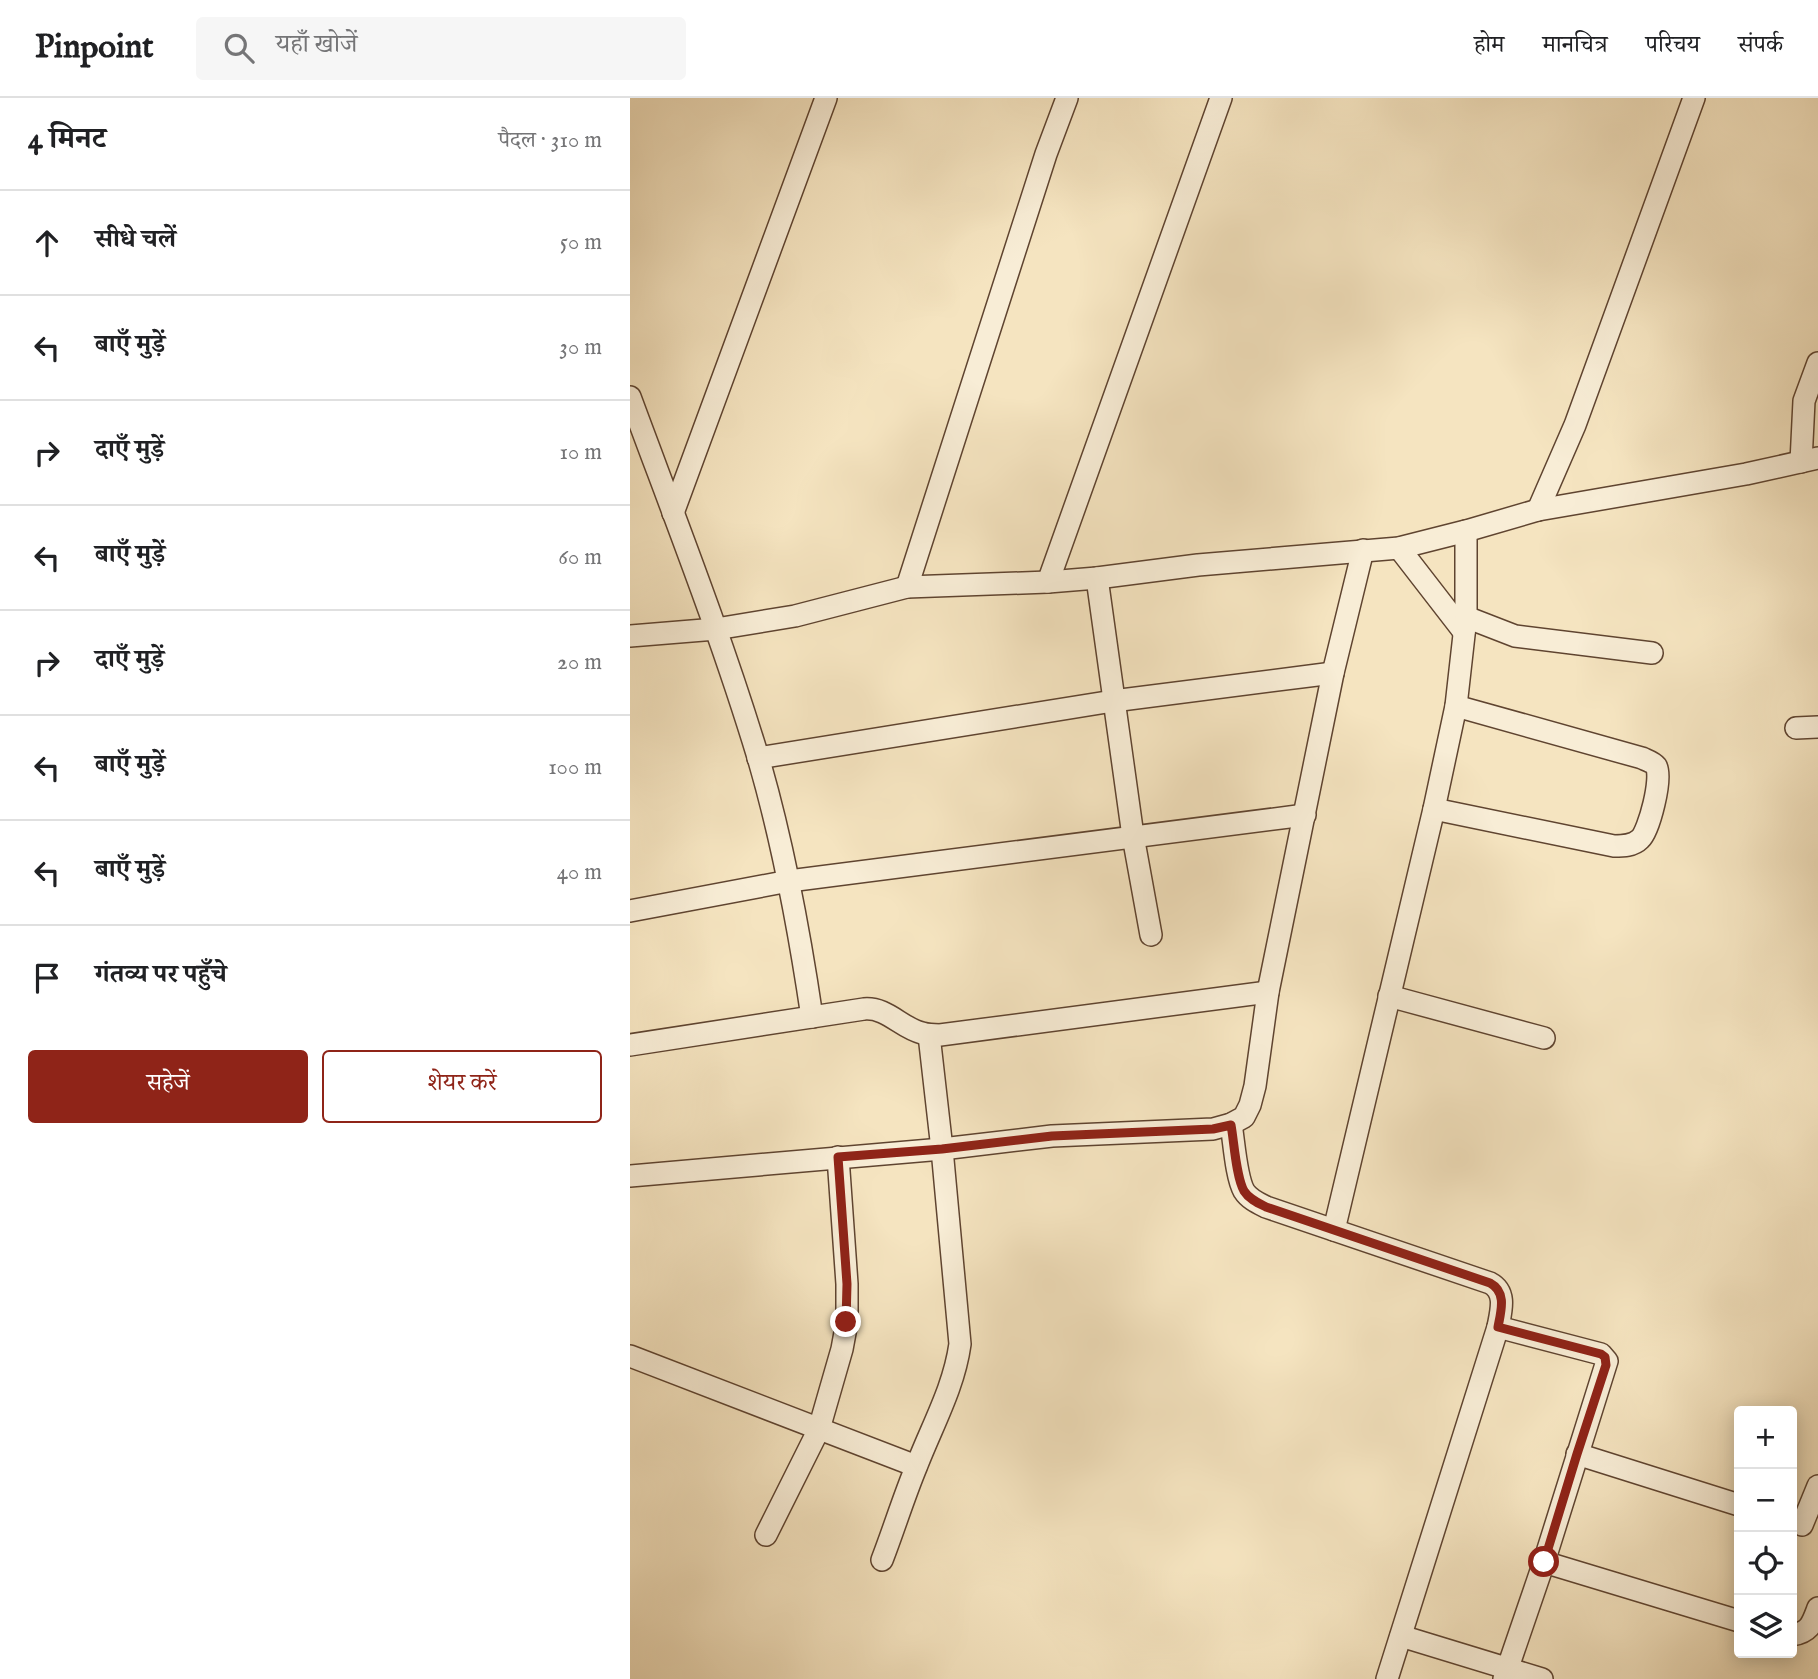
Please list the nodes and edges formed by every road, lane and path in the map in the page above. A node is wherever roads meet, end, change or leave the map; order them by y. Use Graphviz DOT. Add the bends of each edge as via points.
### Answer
graph roads {
  1 [pos="826,98"];
  2 [pos="1067,98"];
  3 [pos="1222,98"];
  4 [pos="1694,98"];
  5 [pos="1818,363"];
  6 [pos="630,397"];
  7 [pos="1810,460"];
  8 [pos="1538,510"];
  9 [pos="673,513"];
  10 [pos="1466,531"];
  11 [pos="1399,548"];
  12 [pos="1363,550"];
  13 [pos="1097,578"];
  14 [pos="1048,582"];
  15 [pos="907,586"];
  16 [pos="1465,625"];
  17 [pos="716,629"];
  18 [pos="630,636"];
  19 [pos="1652,653"];
  20 [pos="1333,673"];
  21 [pos="1113,701"];
  22 [pos="1456,706"];
  23 [pos="1818,726"];
  24 [pos="1796,728"];
  25 [pos="758,758"];
  26 [pos="1434,809"];
  27 [pos="1305,815"];
  28 [pos="1133,836"];
  29 [pos="789,881"];
  30 [pos="630,911"];
  31 [pos="1151,935"];
  32 [pos="1268,992"];
  33 [pos="1390,996"];
  34 [pos="813,1017"];
  35 [pos="929,1035"];
  36 [pos="1544,1038"];
  37 [pos="630,1045"];
  38 [pos="1231,1125"];
  39 [pos="942,1149"];
  40 [pos="838,1157"];
  41 [pos="630,1176"];
  42 [pos="1334,1230"];
  43 [pos="1498,1327"];
  44 [pos="630,1356"];
  45 [pos="819,1429"];
  46 [pos="1577,1454"];
  47 [pos="916,1466"];
  48 [pos="1818,1486"];
  49 [pos="1734,1503"];
  50 [pos="1804,1526"];
  51 [pos="766,1535"];
  52 [pos="882,1560"];
  53 [pos="1544,1562"];
  54 [pos="1818,1608"];
  55 [pos="1734,1619"];
  56 [pos="1797,1634"];
  57 [pos="1401,1636"];
  58 [pos="1506,1674"];
  59 [pos="1387,1679"];
  60 [pos="1542,1679"];
  1 -- 9 [label="street"];
  2 -- 15 [label="street"];
  3 -- 14 [label="street"];
  4 -- 8 [label="street" via="1575,425"];
  5 -- 7 [label="street" via="1804,401"];
  6 -- 9 [label="street"];
  7 -- 8 [label="street"];
  8 -- 10 [label="street"];
  9 -- 17 [label="street"];
  10 -- 11 [label="street"];
  10 -- 16 [label="street"];
  11 -- 12 [label="street"];
  11 -- 16 [label="street"];
  12 -- 13 [label="street"];
  12 -- 20 [label="street"];
  13 -- 14 [label="street"];
  13 -- 21 [label="street"];
  14 -- 15 [label="street"];
  15 -- 17 [label="street" via="795,616"];
  16 -- 19 [label="street" via="1535,640"];
  16 -- 22 [label="street"];
  17 -- 18 [label="street"];
  17 -- 25 [label="street"];
  20 -- 21 [label="street"];
  20 -- 27 [label="street"];
  21 -- 25 [label="street"];
  21 -- 28 [label="street"];
  22 -- 26 [label="street"];
  22 -- 26 [label="street" via="1642,758 1657,767 1657,787 1646,831 1625,846"];
  23 -- 24 [label="street"];
  25 -- 29 [label="street"];
  26 -- 33 [label="street"];
  27 -- 28 [label="street"];
  27 -- 32 [label="street"];
  28 -- 29 [label="street"];
  28 -- 31 [label="street"];
  29 -- 30 [label="street"];
  29 -- 34 [label="street"];
  32 -- 35 [label="street"];
  32 -- 38 [label="street" via="1250,1105 1244,1117"];
  33 -- 36 [label="street"];
  33 -- 42 [label="street"];
  34 -- 35 [label="street" via="872,1008"];
  34 -- 37 [label="street"];
  35 -- 39 [label="street"];
  38 -- 39 [label="street" via="1052,1136"];
  38 -- 42 [label="street" via="1244,1192 1266,1207"];
  39 -- 40 [label="street"];
  39 -- 47 [label="street" via="960,1344 950,1387"];
  40 -- 41 [label="street"];
  40 -- 45 [label="street" via="846,1322"];
  42 -- 43 [label="street" via="1496,1286 1502,1300"];
  43 -- 46 [label="street" via="1605,1357"];
  43 -- 57 [label="street"];
  44 -- 45 [label="street"];
  45 -- 47 [label="street"];
  45 -- 51 [label="street"];
  46 -- 49 [label="street"];
  46 -- 53 [label="street"];
  47 -- 52 [label="street"];
  48 -- 50 [label="street"];
  53 -- 55 [label="street"];
  53 -- 58 [label="street"];
  54 -- 56 [label="street" via="1809,1627"];
  57 -- 58 [label="street"];
  57 -- 59 [label="street"];
  58 -- 60 [label="street"];
}
